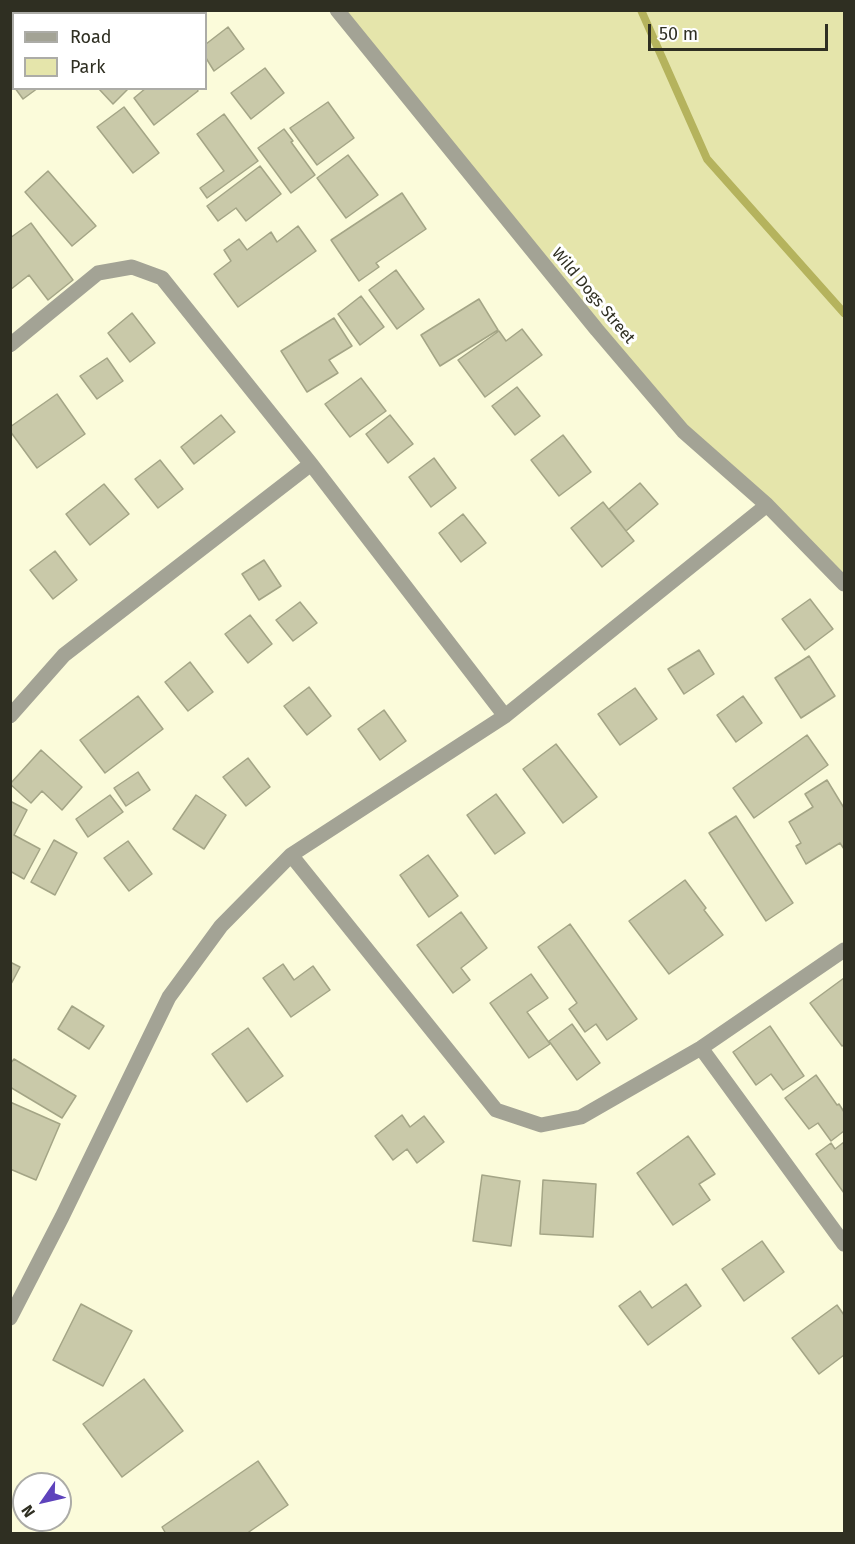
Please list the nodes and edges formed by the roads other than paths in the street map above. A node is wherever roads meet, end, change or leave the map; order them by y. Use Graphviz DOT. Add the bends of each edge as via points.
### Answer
graph roads {
  1 [pos="337,10"];
  2 [pos="10,345"];
  3 [pos="311,464"];
  4 [pos="766,505"];
  5 [pos="844,584"];
  6 [pos="10,716"];
  7 [pos="505,716"];
  8 [pos="291,855"];
  9 [pos="844,950"];
  10 [pos="701,1048"];
  11 [pos="844,1244"];
  12 [pos="10,1318"];
  1 -- 4 [label="street, Wild Dogs Street" via="683,431"];
  2 -- 3 [label="street" via="98,273 132,267 162,278"];
  3 -- 6 [label="street" via="64,655"];
  3 -- 7 [label="street"];
  4 -- 5 [label="street, Wild Dogs Street"];
  4 -- 7 [label="street"];
  7 -- 8 [label="street"];
  8 -- 10 [label="street" via="496,1110 541,1125 581,1117"];
  8 -- 12 [label="street" via="220,926 169,997"];
  9 -- 10 [label="street"];
  10 -- 11 [label="street"];
}
